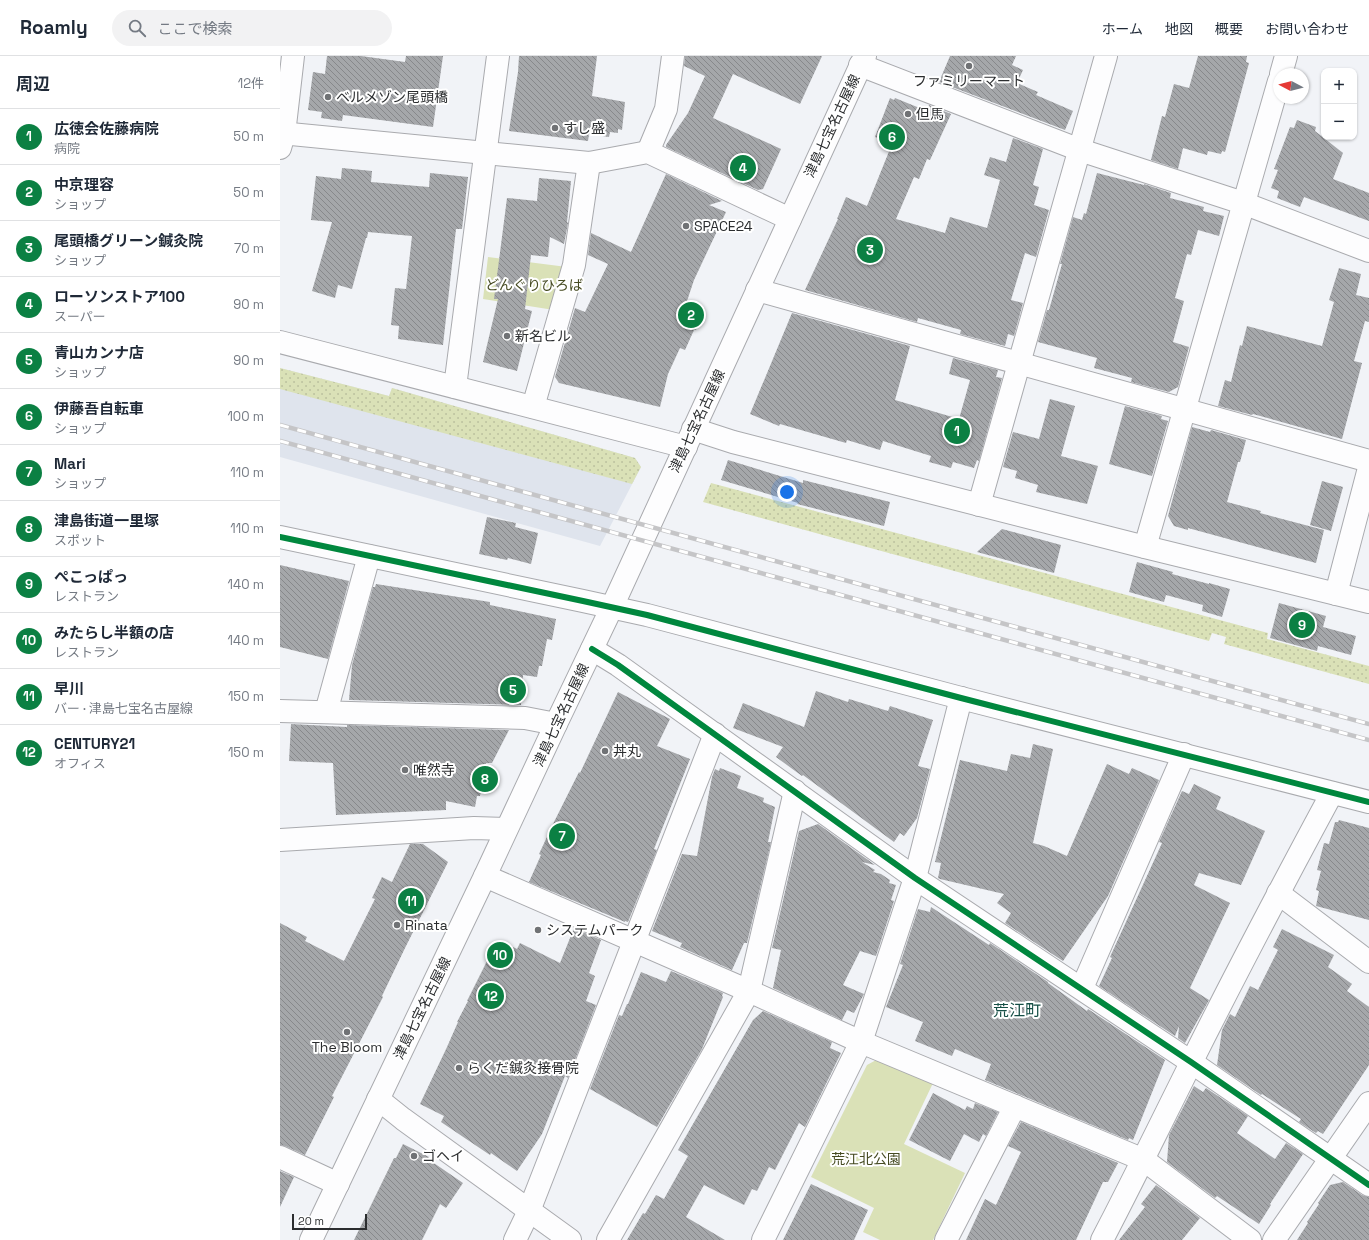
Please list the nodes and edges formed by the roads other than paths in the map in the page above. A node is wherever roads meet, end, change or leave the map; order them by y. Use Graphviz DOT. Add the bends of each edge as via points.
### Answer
graph roads {
  1 [pos="293,56"];
  2 [pos="498,56"];
  3 [pos="673,56"];
  4 [pos="1106,56"];
  5 [pos="1286,56"];
  6 [pos="862,61"];
  7 [pos="1283,68"];
  8 [pos="1273,101"];
  9 [pos="281,138"];
  10 [pos="1080,150"];
  11 [pos="648,152"];
  12 [pos="485,153"];
  13 [pos="589,163"];
  14 [pos="1243,203"];
  15 [pos="790,219"];
  16 [pos="1369,252"];
  17 [pos="757,290"];
  18 [pos="280,342"];
  19 [pos="1019,363"];
  20 [pos="455,387"];
  21 [pos="533,407"];
  22 [pos="1184,409"];
  23 [pos="690,438"];
  24 [pos="1369,460"];
  25 [pos="1369,468"];
  26 [pos="979,505"];
  27 [pos="280,537"];
  28 [pos="1145,547"];
  29 [pos="369,556"];
  30 [pos="1336,594"];
  31 [pos="1369,602"];
  32 [pos="612,607"];
  33 [pos="592,649"];
  34 [pos="961,698"];
  35 [pos="280,711"];
  36 [pos="326,712"];
  37 [pos="556,724"];
  38 [pos="715,734"];
  39 [pos="1184,754"];
  40 [pos="795,791"];
  41 [pos="1332,793"];
  42 [pos="1369,802"];
  43 [pos="506,829"];
  44 [pos="280,840"];
  45 [pos="485,876"];
  46 [pos="915,878"];
  47 [pos="1278,893"];
  48 [pos="634,941"];
  49 [pos="1369,962"];
  50 [pos="1082,988"];
  51 [pos="749,990"];
  52 [pos="861,1042"];
  53 [pos="1191,1062"];
  54 [pos="378,1100"];
  55 [pos="1369,1103"];
  56 [pos="1015,1106"];
  57 [pos="280,1157"];
  58 [pos="1329,1158"];
  59 [pos="1144,1160"];
  60 [pos="338,1184"];
  61 [pos="1369,1185"];
  62 [pos="529,1211"];
  63 [pos="312,1240"];
  64 [pos="515,1240"];
  65 [pos="570,1240"];
  66 [pos="608,1240"];
  67 [pos="764,1240"];
  68 [pos="946,1240"];
  69 [pos="1102,1240"];
  70 [pos="1250,1240"];
  71 [pos="1274,1240"];
  1 -- 9 [label="street"];
  2 -- 12 [label="street"];
  3 -- 11 [label="street" via="666,109"];
  4 -- 10 [label="street"];
  5 -- 7 [label="street"];
  6 -- 10 [label="street"];
  6 -- 15 [label="street, 津島七宝名古屋線"];
  8 -- 14 [label="street"];
  9 -- 12 [label="street"];
  10 -- 14 [label="street"];
  10 -- 19 [label="street"];
  11 -- 13 [label="street"];
  11 -- 15 [label="street"];
  12 -- 13 [label="street"];
  12 -- 20 [label="street"];
  13 -- 21 [label="street" via="574,265"];
  14 -- 16 [label="street"];
  14 -- 22 [label="street"];
  15 -- 17 [label="street, 津島七宝名古屋線"];
  17 -- 19 [label="street"];
  17 -- 23 [label="street, 津島七宝名古屋線"];
  18 -- 20 [label="street"];
  19 -- 22 [label="street"];
  19 -- 26 [label="street"];
  20 -- 21 [label="street"];
  21 -- 23 [label="street"];
  22 -- 24 [label="street"];
  22 -- 28 [label="street"];
  23 -- 26 [label="street" via="733,442"];
  23 -- 32 [label="street, 津島七宝名古屋線"];
  25 -- 30 [label="street"];
  26 -- 28 [label="street"];
  27 -- 29 [label="street"];
  28 -- 30 [label="street"];
  29 -- 32 [label="street"];
  29 -- 36 [label="street"];
  30 -- 31 [label="street"];
  32 -- 33 [label="street, 津島七宝名古屋線"];
  32 -- 34 [label="street"];
  33 -- 37 [label="street, 津島七宝名古屋線"];
  33 -- 38 [label="street"];
  34 -- 39 [label="street"];
  34 -- 46 [label="street"];
  35 -- 36 [label="street"];
  36 -- 37 [label="street" via="525,718"];
  37 -- 43 [label="street, 津島七宝名古屋線"];
  38 -- 40 [label="street"];
  38 -- 48 [label="street"];
  39 -- 41 [label="street"];
  39 -- 50 [label="street"];
  40 -- 46 [label="street"];
  40 -- 51 [label="street"];
  41 -- 42 [label="street"];
  41 -- 47 [label="street"];
  43 -- 44 [label="street" via="474,828"];
  43 -- 45 [label="street, 津島七宝名古屋線"];
  45 -- 48 [label="street"];
  45 -- 54 [label="street, 津島七宝名古屋線"];
  46 -- 50 [label="street"];
  46 -- 52 [label="street"];
  47 -- 49 [label="street"];
  47 -- 53 [label="street"];
  48 -- 51 [label="street"];
  48 -- 62 [label="street"];
  50 -- 53 [label="street"];
  51 -- 52 [label="street"];
  51 -- 66 [label="street"];
  52 -- 56 [label="street"];
  52 -- 67 [label="street"];
  53 -- 58 [label="street"];
  53 -- 59 [label="street"];
  54 -- 60 [label="street, 津島七宝名古屋線"];
  54 -- 62 [label="street"];
  55 -- 58 [label="street"];
  56 -- 59 [label="street"];
  56 -- 68 [label="street"];
  57 -- 60 [label="street"];
  58 -- 61 [label="street"];
  58 -- 71 [label="street"];
  59 -- 69 [label="street"];
  59 -- 70 [label="street"];
  60 -- 63 [label="street, 津島七宝名古屋線"];
  62 -- 64 [label="street"];
  62 -- 65 [label="street"];
}
